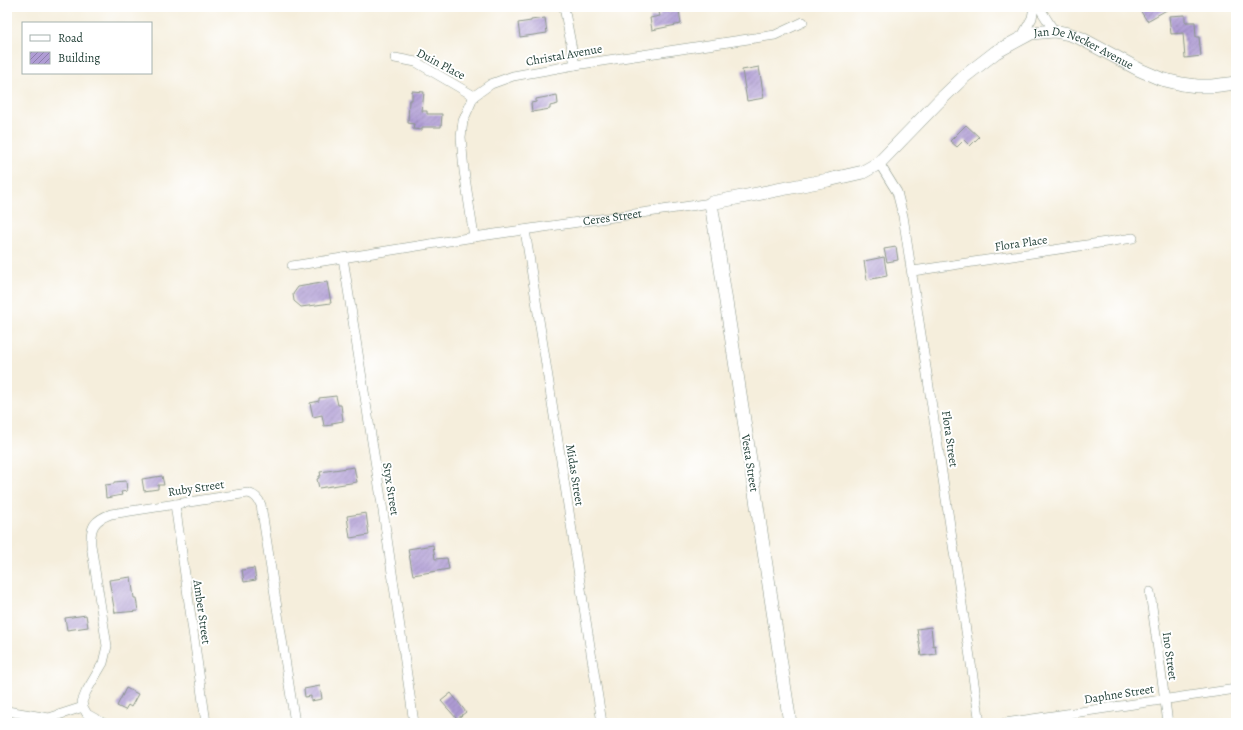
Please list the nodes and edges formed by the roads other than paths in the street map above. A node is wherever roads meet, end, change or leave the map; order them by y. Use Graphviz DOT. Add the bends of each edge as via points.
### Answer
graph roads {
  1 [pos="564,7"];
  2 [pos="1034,7"];
  3 [pos="1039,7"];
  4 [pos="803,22"];
  5 [pos="1054,31"];
  6 [pos="1021,38"];
  7 [pos="395,58"];
  8 [pos="575,65"];
  9 [pos="1236,83"];
  10 [pos="474,96"];
  11 [pos="879,163"];
  12 [pos="711,203"];
  13 [pos="525,230"];
  14 [pos="474,237"];
  15 [pos="1133,238"];
  16 [pos="343,258"];
  17 [pos="292,266"];
  18 [pos="913,271"];
  19 [pos="175,504"];
  20 [pos="1150,592"];
  21 [pos="1236,689"];
  22 [pos="1164,699"];
  23 [pos="83,702"];
  24 [pos="7,711"];
  25 [pos="103,723"];
  26 [pos="206,723"];
  27 [pos="294,723"];
  28 [pos="414,723"];
  29 [pos="602,723"];
  30 [pos="790,723"];
  31 [pos="980,723"];
  32 [pos="1005,723"];
  33 [pos="1168,723"];
  1 -- 8 [label="street"];
  2 -- 6 [label="street" via="1032,18"];
  3 -- 5 [label="street"];
  4 -- 8 [label="street, Christal Avenue" via="775,35"];
  5 -- 6 [label="street, Jan De Necker Avenue" via="1032,33"];
  5 -- 9 [label="street, Jan De Necker Avenue" via="1080,38 1161,79 1197,86"];
  6 -- 11 [label="street, Jan De Necker Avenue" via="996,52 965,76"];
  7 -- 10 [label="street, Duin Place" via="416,62"];
  8 -- 10 [label="street, Christal Avenue" via="502,79"];
  10 -- 14 [label="street" via="463,121 461,137"];
  11 -- 12 [label="street, Ceres Street" via="858,173"];
  11 -- 18 [label="street, Flora Street" via="901,202"];
  12 -- 13 [label="street, Ceres Street"];
  12 -- 30 [label="street, Vesta Street"];
  13 -- 14 [label="street, Ceres Street"];
  13 -- 29 [label="street, Midas Street"];
  14 -- 16 [label="street, Ceres Street"];
  15 -- 18 [label="street, Flora Place"];
  16 -- 17 [label="street, Ceres Street"];
  16 -- 28 [label="street, Styx Street"];
  18 -- 31 [label="street, Flora Street"];
  19 -- 23 [label="street, Ruby Street" via="111,514 100,519 91,530 91,545 107,646 103,663"];
  19 -- 26 [label="street, Amber Street"];
  19 -- 27 [label="street, Ruby Street" via="244,494 252,494 259,499"];
  20 -- 22 [label="street, Ino Street"];
  21 -- 22 [label="street, Daphne Street"];
  22 -- 32 [label="street, Daphne Street"];
  22 -- 33 [label="street, Ino Street"];
  23 -- 24 [label="street" via="48,718"];
  23 -- 25 [label="street" via="87,714"];
}
